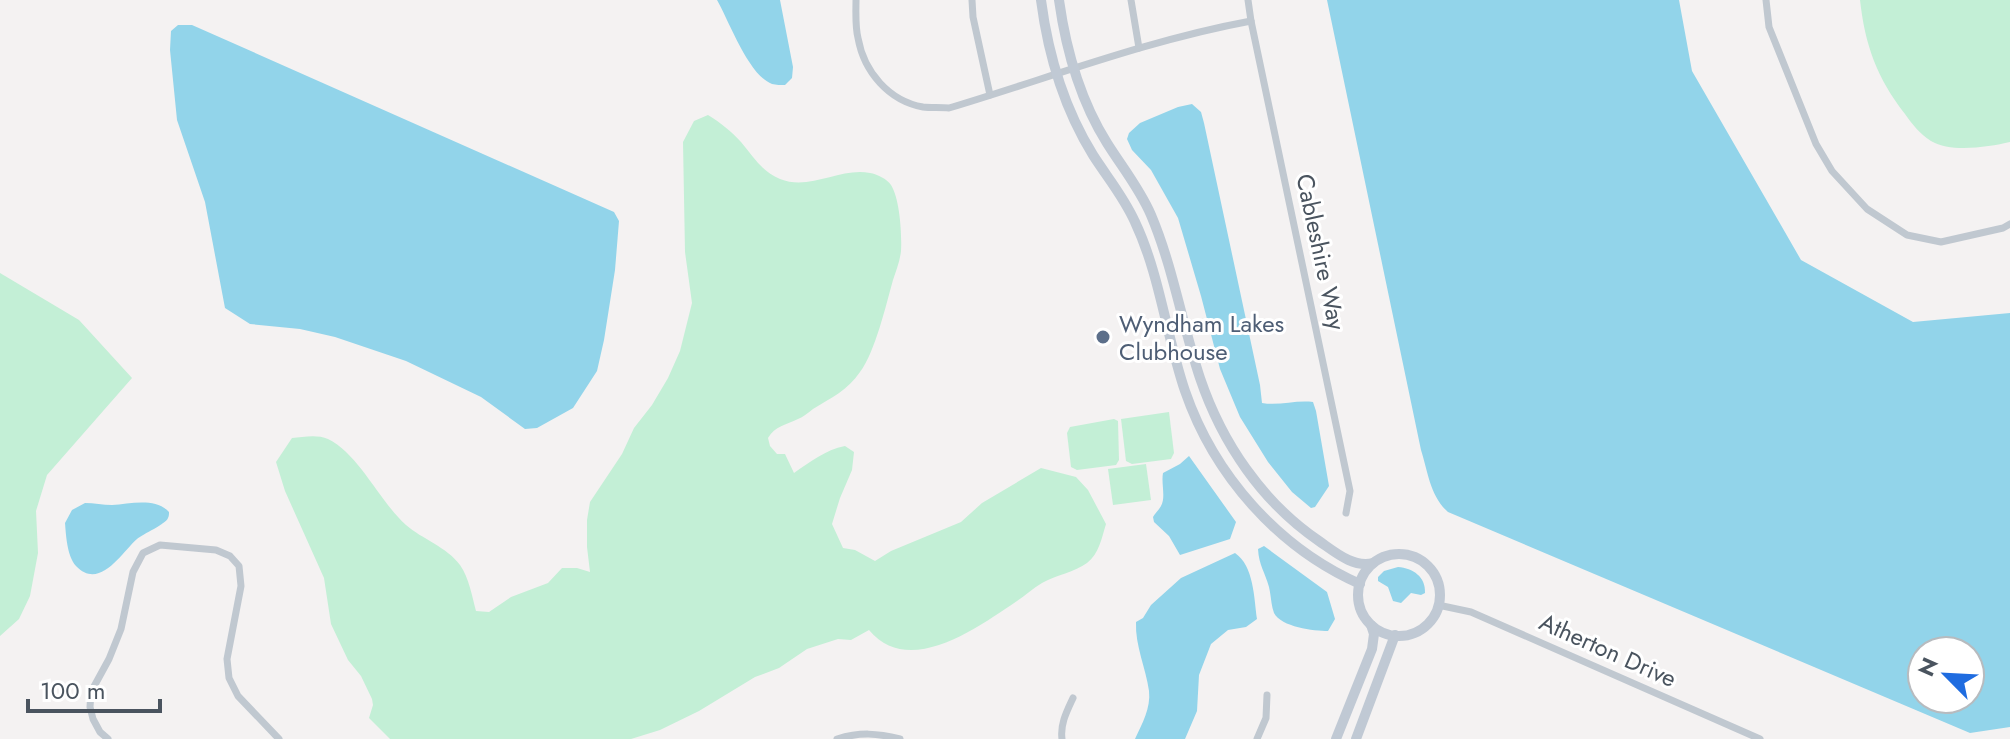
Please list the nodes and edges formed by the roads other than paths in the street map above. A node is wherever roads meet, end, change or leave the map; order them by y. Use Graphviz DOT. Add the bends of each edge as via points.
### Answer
graph roads {
  1 [pos="856,0"];
  2 [pos="972,0"];
  3 [pos="1041,0"];
  4 [pos="1059,0"];
  5 [pos="1131,0"];
  6 [pos="1248,0"];
  7 [pos="1766,0"];
  8 [pos="1251,21"];
  9 [pos="1139,48"];
  10 [pos="1074,69"];
  11 [pos="1057,74"];
  12 [pos="990,95"];
  13 [pos="2010,224"];
  14 [pos="1203,387"];
  15 [pos="1185,391"];
  16 [pos="1346,513"];
  17 [pos="1373,563"];
  18 [pos="1360,584"];
  19 [pos="1438,605"];
  20 [pos="1371,625"];
  21 [pos="1395,635"];
  22 [pos="1267,695"];
  23 [pos="1073,698"];
  24 [pos="108,739"];
  25 [pos="279,739"];
  26 [pos="837,739"];
  27 [pos="900,739"];
  28 [pos="1062,739"];
  29 [pos="1257,739"];
  30 [pos="1336,739"];
  31 [pos="1356,739"];
  32 [pos="1760,739"];
  1 -- 12 [label="street" via="857,37 865,60 878,82 898,99 949,108"];
  2 -- 12 [label="street"];
  3 -- 11 [label="street"];
  4 -- 10 [label="street"];
  5 -- 9 [label="street"];
  6 -- 8 [label="street, Cableshire Way"];
  7 -- 13 [label="street" via="1769,27 1816,144 1832,171 1867,209 1907,235 1941,242"];
  8 -- 9 [label="street"];
  8 -- 16 [label="street, Cableshire Way" via="1350,491"];
  9 -- 10 [label="street"];
  10 -- 11 [label="street"];
  10 -- 14 [label="street" via="1094,119 1141,195 1163,243"];
  11 -- 12 [label="street"];
  11 -- 15 [label="street" via="1092,153 1141,235"];
  14 -- 15 [label="street"];
  14 -- 17 [label="street" via="1230,445 1275,503 1354,563"];
  15 -- 18 [label="street" via="1214,454 1264,518 1309,555"];
  17 -- 18 [label="street"];
  17 -- 19 [label="street" via="1397,554 1420,560 1437,581"];
  18 -- 20 [label="street" via="1360,607"];
  19 -- 21 [label="street" via="1424,627"];
  19 -- 32 [label="street, Atherton Drive" via="1471,612"];
  20 -- 21 [label="street"];
  20 -- 30 [label="street" via="1372,649"];
  21 -- 31 [label="street"];
  22 -- 29 [label="street" via="1266,718"];
  23 -- 28 [label="street"];
  24 -- 25 [label="street" via="93,719 91,692 121,629 133,572 143,553 160,545 216,550 239,566 229,678 238,696"];
  26 -- 27 [label="street" via="860,733"];
}
